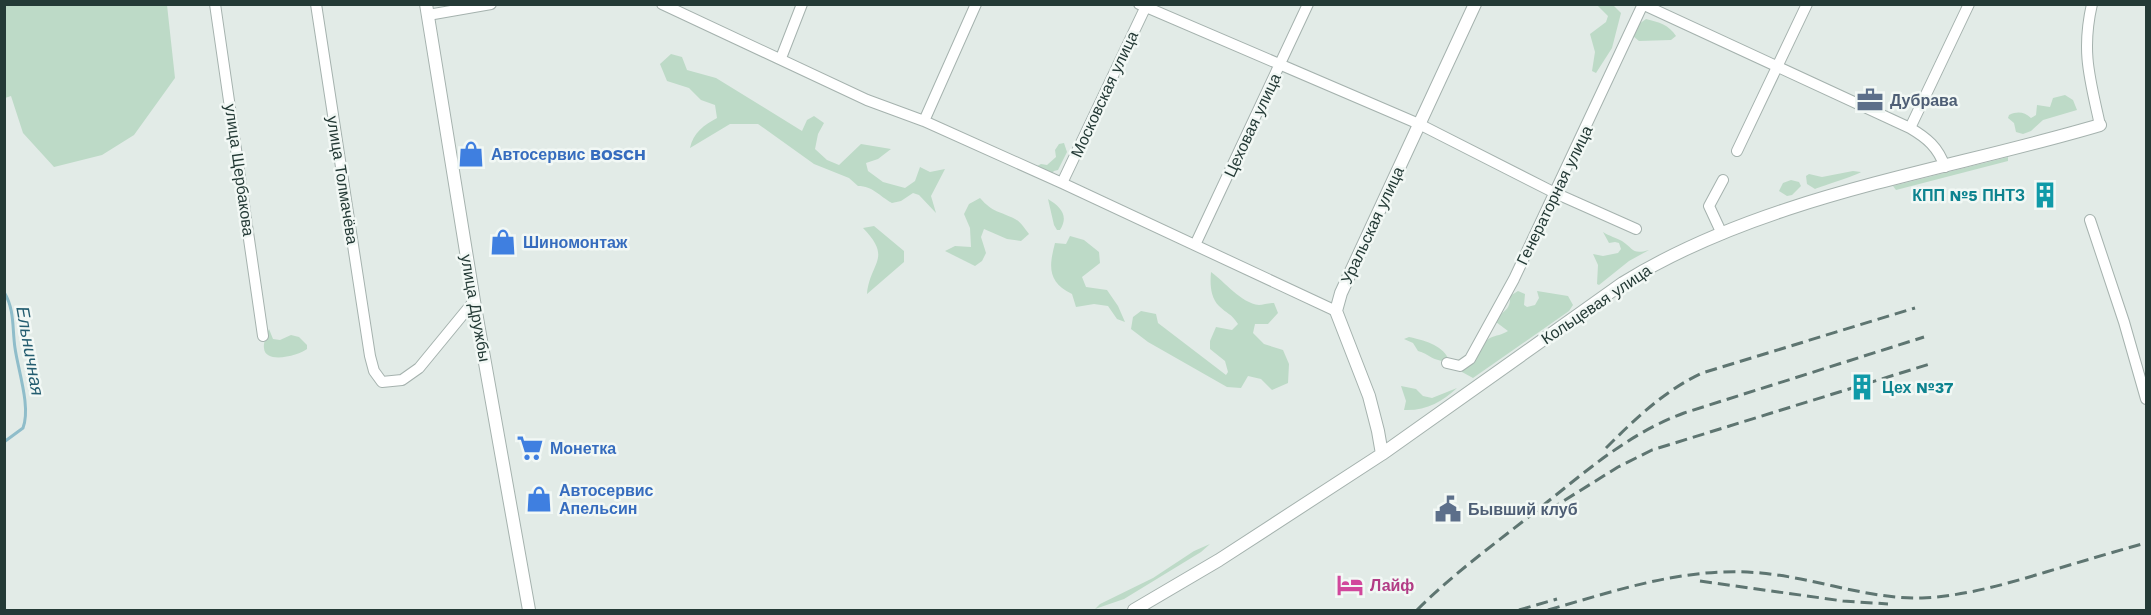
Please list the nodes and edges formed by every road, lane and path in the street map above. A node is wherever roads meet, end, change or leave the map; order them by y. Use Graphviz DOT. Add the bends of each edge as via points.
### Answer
graph roads {
  1 [pos="215,4"];
  2 [pos="316,4"];
  3 [pos="491,4"];
  4 [pos="662,4"];
  5 [pos="802,4"];
  6 [pos="976,4"];
  7 [pos="1308,4"];
  8 [pos="1475,4"];
  9 [pos="1807,4"];
  10 [pos="1969,4"];
  11 [pos="2092,4"];
  12 [pos="1643,5"];
  13 [pos="1144,6"];
  14 [pos="427,10"];
  15 [pos="781,58"];
  16 [pos="1280,64"];
  17 [pos="1778,65"];
  18 [pos="924,121"];
  19 [pos="1419,124"];
  20 [pos="2100,125"];
  21 [pos="1910,128"];
  22 [pos="1737,151"];
  23 [pos="1945,167"];
  24 [pos="1722,180"];
  25 [pos="1062,183"];
  26 [pos="1556,193"];
  27 [pos="2090,220"];
  28 [pos="1636,228"];
  29 [pos="1722,234"];
  30 [pos="1195,245"];
  31 [pos="474,301"];
  32 [pos="1336,311"];
  33 [pos="263,336"];
  34 [pos="1447,363"];
  35 [pos="2146,399"];
  36 [pos="1382,453"];
  37 [pos="529,610"];
  38 [pos="1134,610"];
  1 -- 33 [label="street, улица Щербакова"];
  2 -- 31 [label="street, улица Толмачёва" via="370,356 382,382 402,381 419,368"];
  3 -- 14 [label="street"];
  4 -- 15 [label="street"];
  5 -- 15 [label="street"];
  6 -- 18 [label="street"];
  7 -- 16 [label="street, Цеховая улица"];
  8 -- 19 [label="street, Уральская улица"];
  9 -- 17 [label="street"];
  10 -- 21 [label="street"];
  11 -- 20 [label="street, Кольцевая улица" via="2086,57"];
  12 -- 17 [label="street"];
  12 -- 26 [label="street, Генераторная улица"];
  13 -- 16 [label="street"];
  13 -- 25 [label="street, Московская улица"];
  14 -- 31 [label="street, улица Дружбы"];
  15 -- 18 [label="street" via="867,100"];
  16 -- 19 [label="street"];
  16 -- 30 [label="street, Цеховая улица"];
  17 -- 21 [label="street"];
  17 -- 22 [label="street"];
  18 -- 25 [label="street"];
  19 -- 26 [label="street"];
  19 -- 32 [label="street, Уральская улица" via="1341,292"];
  20 -- 23 [label="street, Кольцевая улица"];
  21 -- 23 [label="street" via="1931,142"];
  23 -- 29 [label="street, Кольцевая улица" via="1795,207"];
  24 -- 29 [label="street" via="1709,206"];
  25 -- 30 [label="street"];
  26 -- 28 [label="street"];
  26 -- 34 [label="street, Генераторная улица" via="1470,358 1460,366"];
  27 -- 35 [label="street"];
  29 -- 36 [label="street, Кольцевая улица" via="1650,266 1623,283"];
  30 -- 32 [label="street"];
  31 -- 37 [label="street, улица Дружбы"];
  32 -- 36 [label="street" via="1369,396"];
  36 -- 38 [label="street, Кольцевая улица" via="1219,560"];
}
